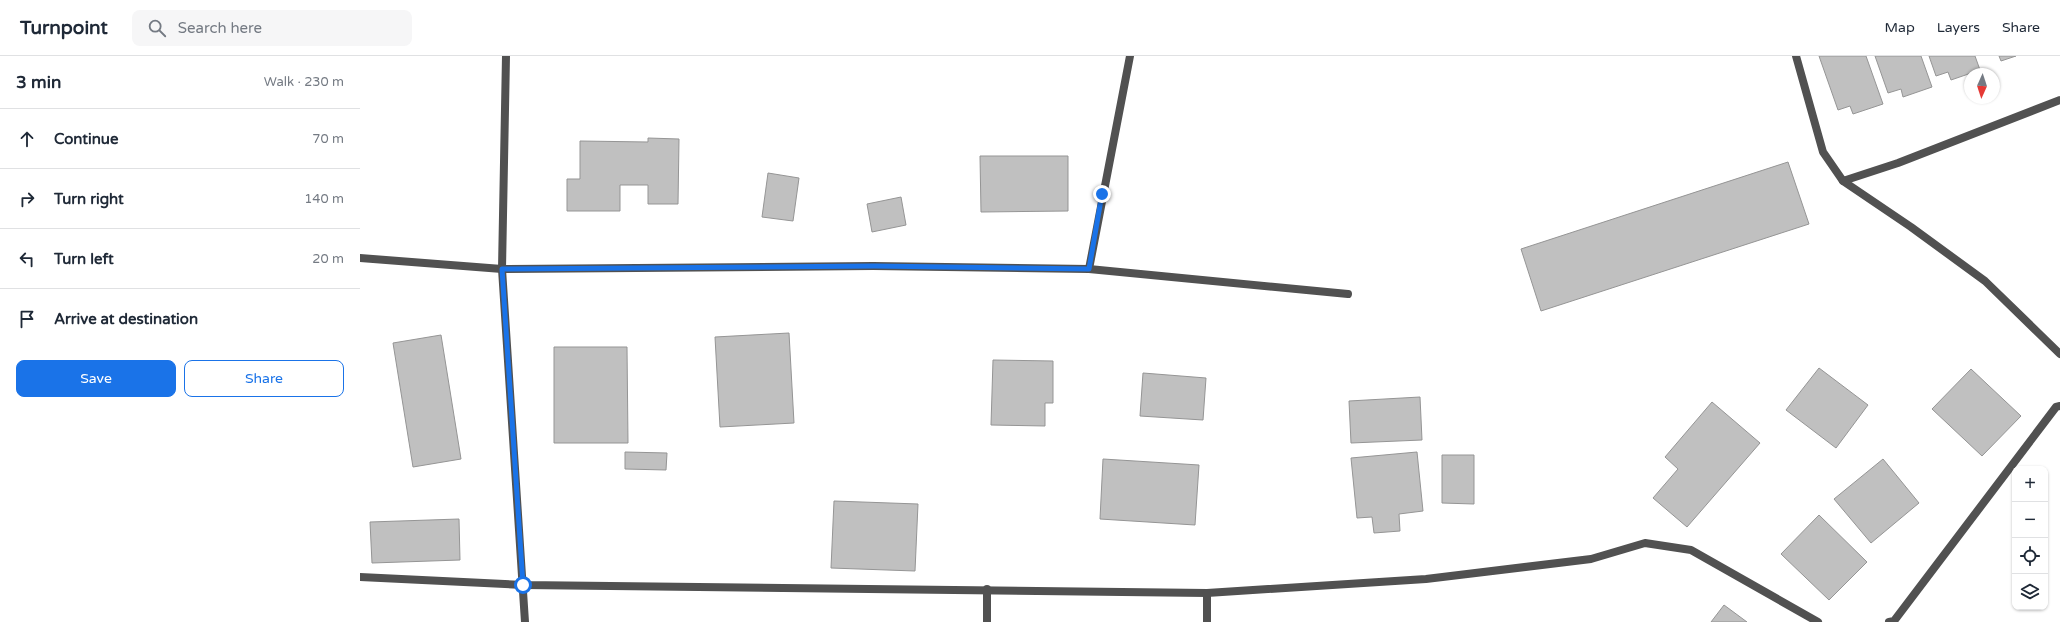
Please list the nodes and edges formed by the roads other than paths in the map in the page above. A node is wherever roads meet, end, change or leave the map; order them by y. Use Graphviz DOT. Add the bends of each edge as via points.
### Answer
graph roads {
  1 [pos="506,56"];
  2 [pos="1130,56"];
  3 [pos="1796,56"];
  4 [pos="2060,100"];
  5 [pos="1843,181"];
  6 [pos="360,258"];
  7 [pos="502,269"];
  8 [pos="1089,269"];
  9 [pos="1348,294"];
  10 [pos="2060,354"];
  11 [pos="2060,406"];
  12 [pos="360,577"];
  13 [pos="523,585"];
  14 [pos="987,589"];
  15 [pos="1207,593"];
  16 [pos="525,622"];
  17 [pos="987,622"];
  18 [pos="1207,622"];
  19 [pos="1818,622"];
  20 [pos="1889,622"];
  1 -- 7 [label="street"];
  2 -- 8 [label="street"];
  3 -- 5 [label="street" via="1823,152"];
  4 -- 5 [label="street" via="1898,163"];
  5 -- 10 [label="street" via="1985,281"];
  6 -- 7 [label="street"];
  7 -- 8 [label="street" via="874,266"];
  7 -- 13 [label="street"];
  8 -- 9 [label="street"];
  11 -- 20 [label="street" via="2056,406 1894,621"];
  12 -- 13 [label="street"];
  13 -- 14 [label="street"];
  13 -- 16 [label="street"];
  14 -- 15 [label="street"];
  14 -- 17 [label="street"];
  15 -- 18 [label="street"];
  15 -- 19 [label="street" via="1426,579 1591,559 1645,543 1691,550"];
}
